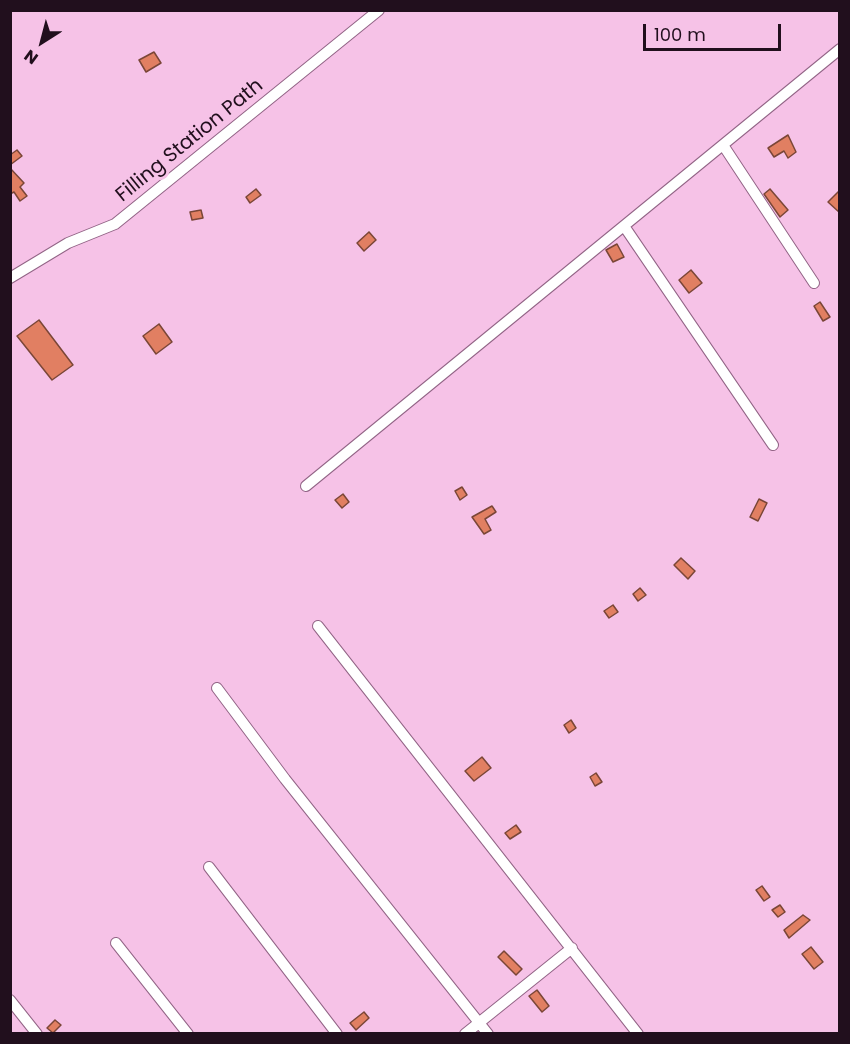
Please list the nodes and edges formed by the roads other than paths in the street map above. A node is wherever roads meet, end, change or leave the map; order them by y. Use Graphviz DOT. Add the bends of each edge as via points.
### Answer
graph roads {
  1 [pos="379,10"];
  2 [pos="840,49"];
  3 [pos="723,145"];
  4 [pos="624,226"];
  5 [pos="10,278"];
  6 [pos="814,283"];
  7 [pos="772,445"];
  8 [pos="306,486"];
  9 [pos="318,626"];
  10 [pos="217,688"];
  11 [pos="209,867"];
  12 [pos="116,943"];
  13 [pos="572,948"];
  14 [pos="10,1000"];
  15 [pos="479,1022"];
  16 [pos="37,1034"];
  17 [pos="188,1034"];
  18 [pos="337,1034"];
  19 [pos="465,1034"];
  20 [pos="489,1034"];
  21 [pos="638,1034"];
  1 -- 5 [label="street, Filling Station Path" via="116,224 68,243"];
  2 -- 3 [label="street"];
  3 -- 4 [label="street"];
  3 -- 6 [label="street"];
  4 -- 7 [label="street"];
  4 -- 8 [label="street"];
  9 -- 13 [label="street"];
  10 -- 15 [label="street"];
  11 -- 18 [label="street"];
  12 -- 17 [label="street"];
  13 -- 15 [label="street"];
  13 -- 21 [label="street"];
  14 -- 16 [label="street"];
  15 -- 19 [label="street"];
  15 -- 20 [label="street"];
}
